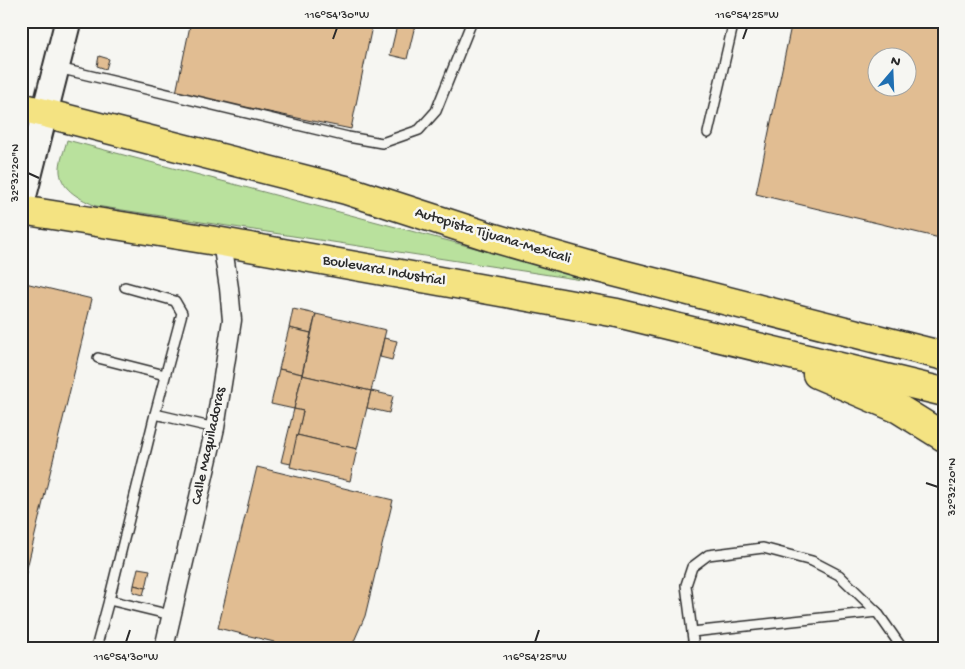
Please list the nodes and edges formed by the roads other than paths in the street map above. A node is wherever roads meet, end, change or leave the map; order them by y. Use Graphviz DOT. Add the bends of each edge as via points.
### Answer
graph roads {
  1 [pos="68,21"];
  2 [pos="472,21"];
  3 [pos="734,21"];
  4 [pos="57,68"];
  5 [pos="33,110"];
  6 [pos="708,133"];
  7 [pos="21,208"];
  8 [pos="222,242"];
  9 [pos="125,287"];
  10 [pos="744,343"];
  11 [pos="944,356"];
  12 [pos="98,358"];
  13 [pos="165,375"];
  14 [pos="944,392"];
  15 [pos="155,414"];
  16 [pos="215,428"];
  17 [pos="944,437"];
  18 [pos="109,600"];
  19 [pos="877,612"];
  20 [pos="171,615"];
  21 [pos="692,632"];
  22 [pos="96,648"];
  23 [pos="164,648"];
  24 [pos="694,648"];
  25 [pos="902,648"];
  1 -- 4 [label="street"];
  2 -- 4 [label="lane" via="436,111 419,130 382,143"];
  3 -- 6 [label="lane"];
  4 -- 5 [label="street"];
  5 -- 7 [label="street"];
  5 -- 11 [label="highway, Autopista Tijuana-Mexicali" via="346,190 602,269"];
  7 -- 8 [label="highway, Boulevard Industrial"];
  8 -- 10 [label="highway, Boulevard Industrial" via="617,313"];
  8 -- 16 [label="street, Calle Maquiladoras" via="232,320"];
  9 -- 13 [label="lane" via="176,301 182,313"];
  10 -- 14 [label="highway"];
  10 -- 17 [label="highway" via="899,409"];
  12 -- 13 [label="lane"];
  13 -- 15 [label="lane"];
  15 -- 16 [label="lane"];
  15 -- 18 [label="lane"];
  16 -- 20 [label="street, Calle Maquiladoras"];
  18 -- 20 [label="lane"];
  18 -- 22 [label="lane"];
  19 -- 21 [label="lane"];
  19 -- 21 [label="lane" via="839,575 812,561 763,548 708,556 692,567 686,585"];
  19 -- 25 [label="lane"];
  20 -- 23 [label="street, Calle Maquiladoras"];
  21 -- 24 [label="lane"];
}
